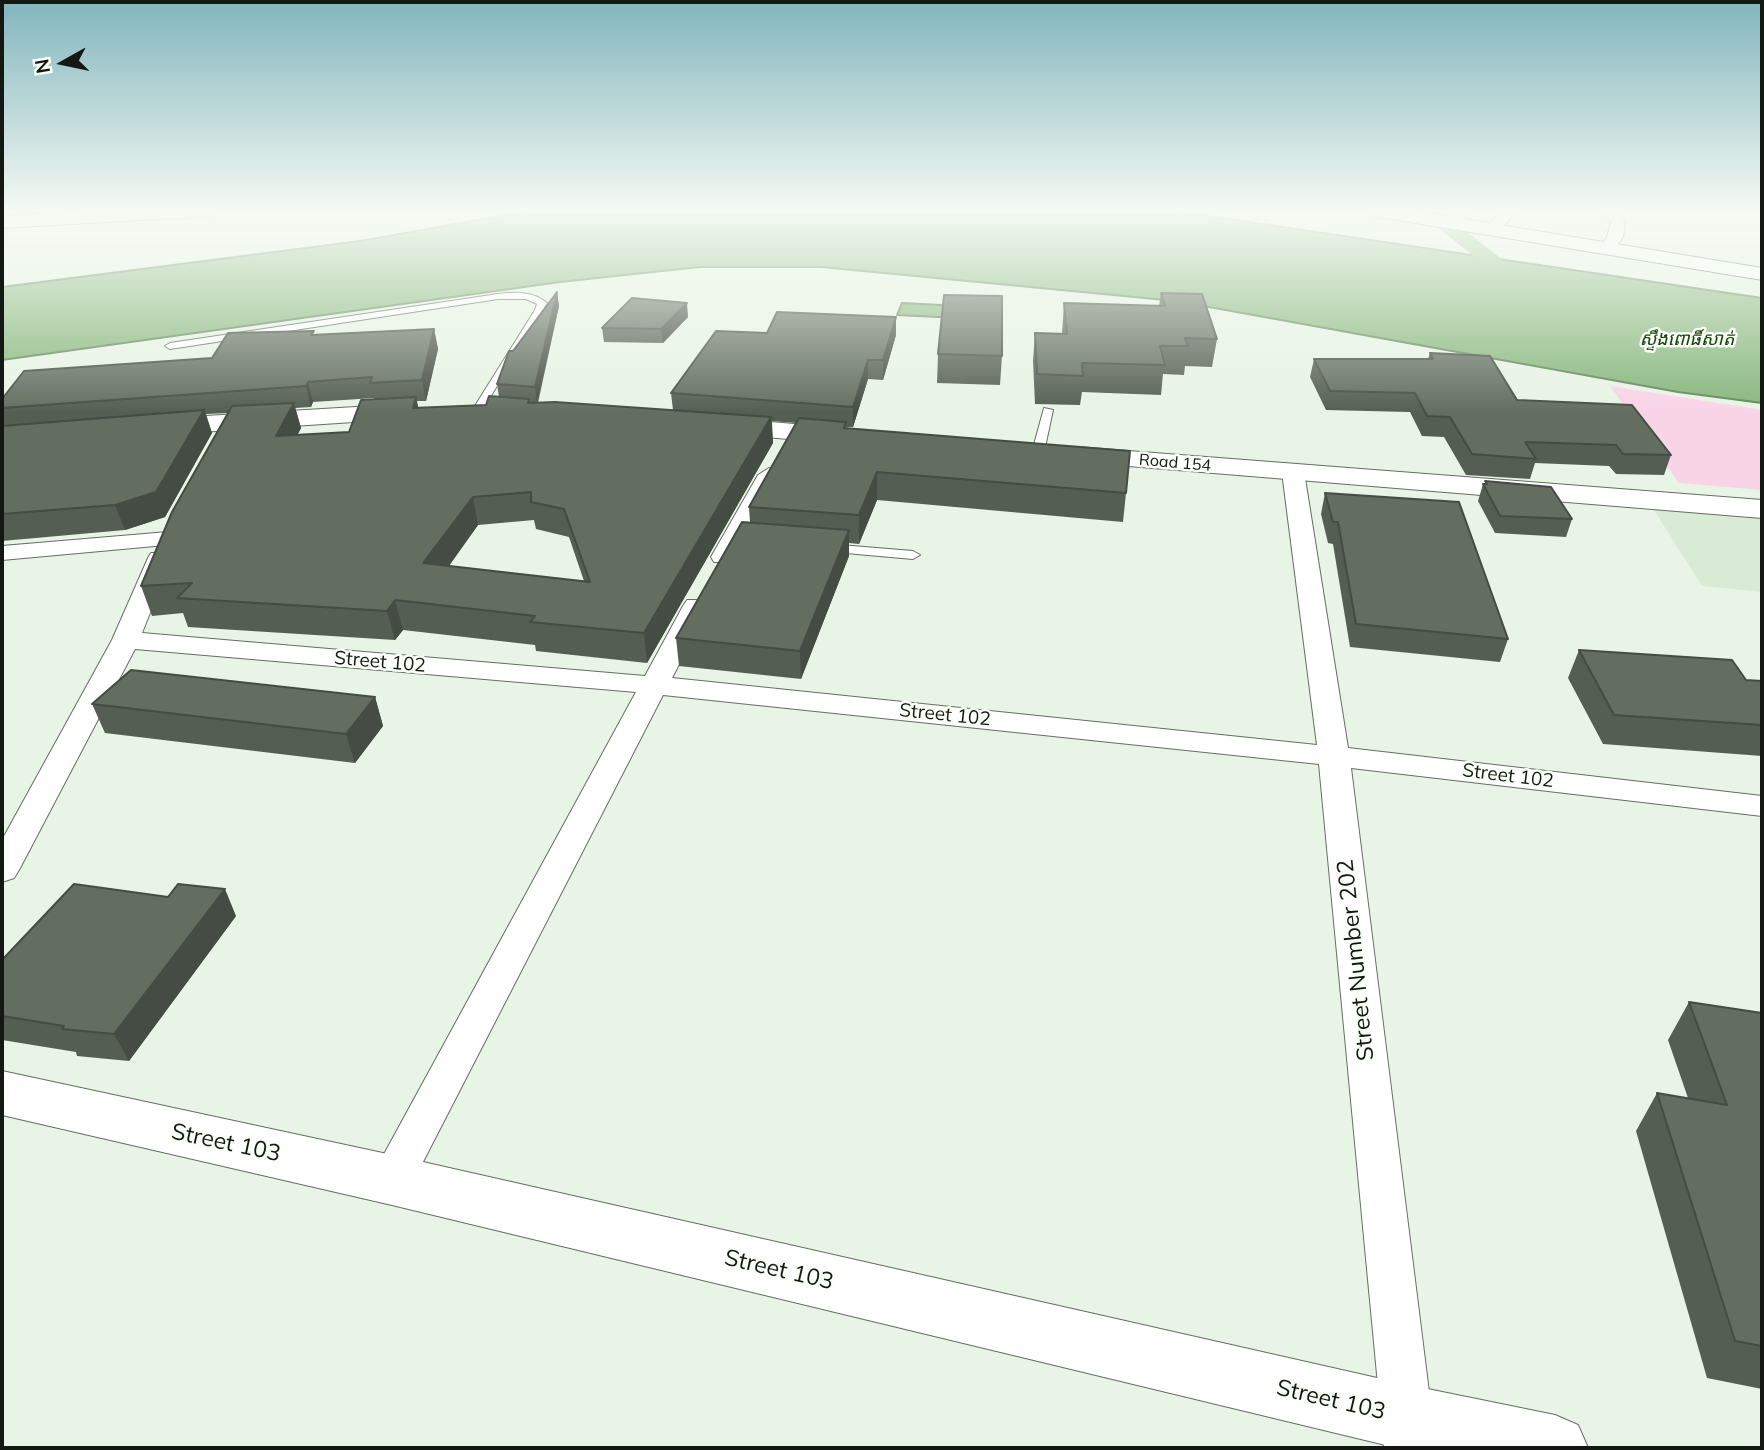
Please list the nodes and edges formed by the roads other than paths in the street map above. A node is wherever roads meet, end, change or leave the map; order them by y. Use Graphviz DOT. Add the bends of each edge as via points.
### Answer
graph roads {
  1 [pos="170,346"];
  2 [pos="468,410"];
  3 [pos="1048,410"];
  4 [pos="697,425"];
  5 [pos="124,429"];
  6 [pos="793,432"];
  7 [pos="875,438"];
  8 [pos="1025,450"];
  9 [pos="1293,472"];
  10 [pos="1762,509"];
  11 [pos="816,547"];
  12 [pos="2,553"];
  13 [pos="913,555"];
  14 [pos="126,640"];
  15 [pos="652,685"];
  16 [pos="1334,756"];
  17 [pos="1762,806"];
  18 [pos="2,870"];
  19 [pos="2,1093"];
  20 [pos="392,1180"];
  21 [pos="1409,1433"];
  22 [pos="1555,1448"];
  1 -- 2 [label="lane" via="472,300 538,299 540,310"];
  2 -- 5 [label="street" via="225,433"];
  3 -- 8 [label="lane"];
  4 -- 6 [label="street"];
  6 -- 7 [label="street"];
  6 -- 15 [label="street" via="739,541"];
  8 -- 9 [label="street, Road 154"];
  9 -- 10 [label="street, Road 154"];
  9 -- 16 [label="street, Street Number 202"];
  11 -- 13 [label="lane"];
  12 -- 14 [label="street" via="174,527"];
  14 -- 15 [label="street, Street 102"];
  14 -- 18 [label="street"];
  15 -- 16 [label="street, Street 102"];
  15 -- 20 [label="street"];
  16 -- 17 [label="street, Street 102"];
  16 -- 21 [label="street, Street Number 202"];
  19 -- 20 [label="street, Street 103"];
  20 -- 21 [label="street, Street 103"];
  21 -- 22 [label="street, Street 103"];
}
